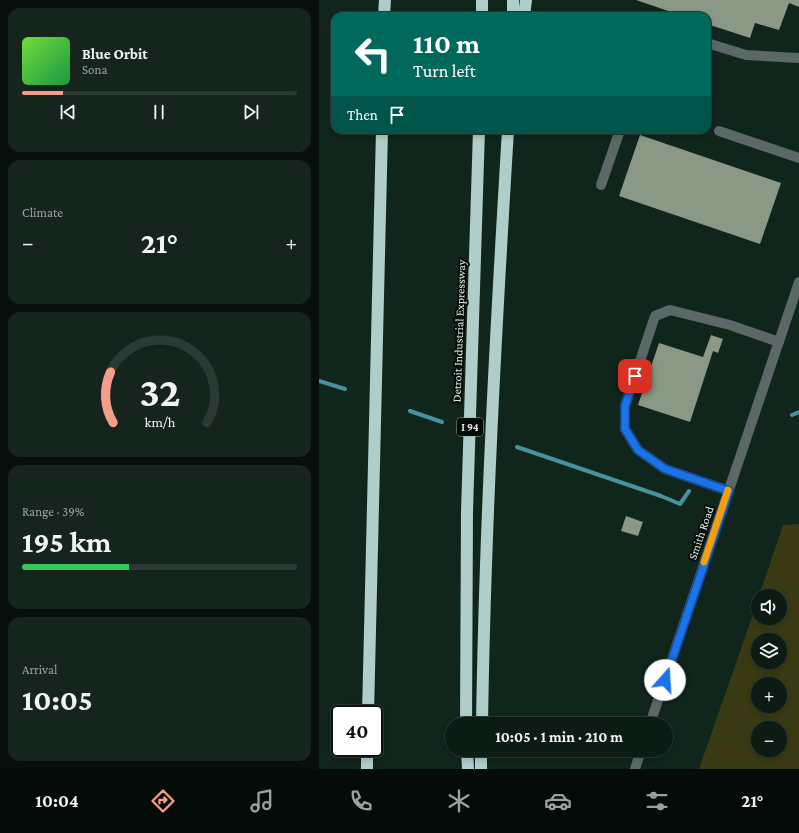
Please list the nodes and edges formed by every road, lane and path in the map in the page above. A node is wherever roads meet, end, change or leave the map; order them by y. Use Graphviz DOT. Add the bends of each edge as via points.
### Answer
graph roads {
  1 [pos="385,0"];
  2 [pos="482,0"];
  3 [pos="513,0"];
  4 [pos="526,0"];
  5 [pos="385,12"];
  6 [pos="482,12"];
  7 [pos="513,12"];
  8 [pos="525,12"];
  9 [pos="711,44"];
  10 [pos="799,58"];
  11 [pos="719,131"];
  12 [pos="382,134"];
  13 [pos="479,134"];
  14 [pos="508,134"];
  15 [pos="619,134"];
  16 [pos="799,158"];
  17 [pos="601,185"];
  18 [pos="799,282"];
  19 [pos="779,342"];
  20 [pos="729,491"];
  21 [pos="368,705"];
  22 [pos="466,717"];
  23 [pos="482,717"];
  24 [pos="652,717"];
  25 [pos="367,757"];
  26 [pos="467,757"];
  27 [pos="481,757"];
  28 [pos="639,757"];
  29 [pos="367,769"];
  30 [pos="468,769"];
  31 [pos="481,769"];
  32 [pos="635,769"];
  1 -- 5 [label="highway"];
  2 -- 6 [label="highway"];
  3 -- 7 [label="highway"];
  4 -- 8 [label="highway"];
  9 -- 10 [label="street" via="746,55"];
  11 -- 16 [label="street"];
  12 -- 21 [label="highway"];
  13 -- 22 [label="highway, Detroit Industrial Expressway / I 94" via="467,511"];
  14 -- 23 [label="highway" via="484,598"];
  15 -- 17 [label="street"];
  18 -- 19 [label="street, Smith Road"];
  19 -- 20 [label="street, Smith Road"];
  19 -- 20 [label="street" via="730,325 670,310 655,316 625,406 625,429 638,450 665,469"];
  20 -- 24 [label="street, Smith Road"];
  25 -- 29 [label="highway"];
  26 -- 30 [label="highway"];
  27 -- 31 [label="highway"];
  28 -- 32 [label="street"];
}
